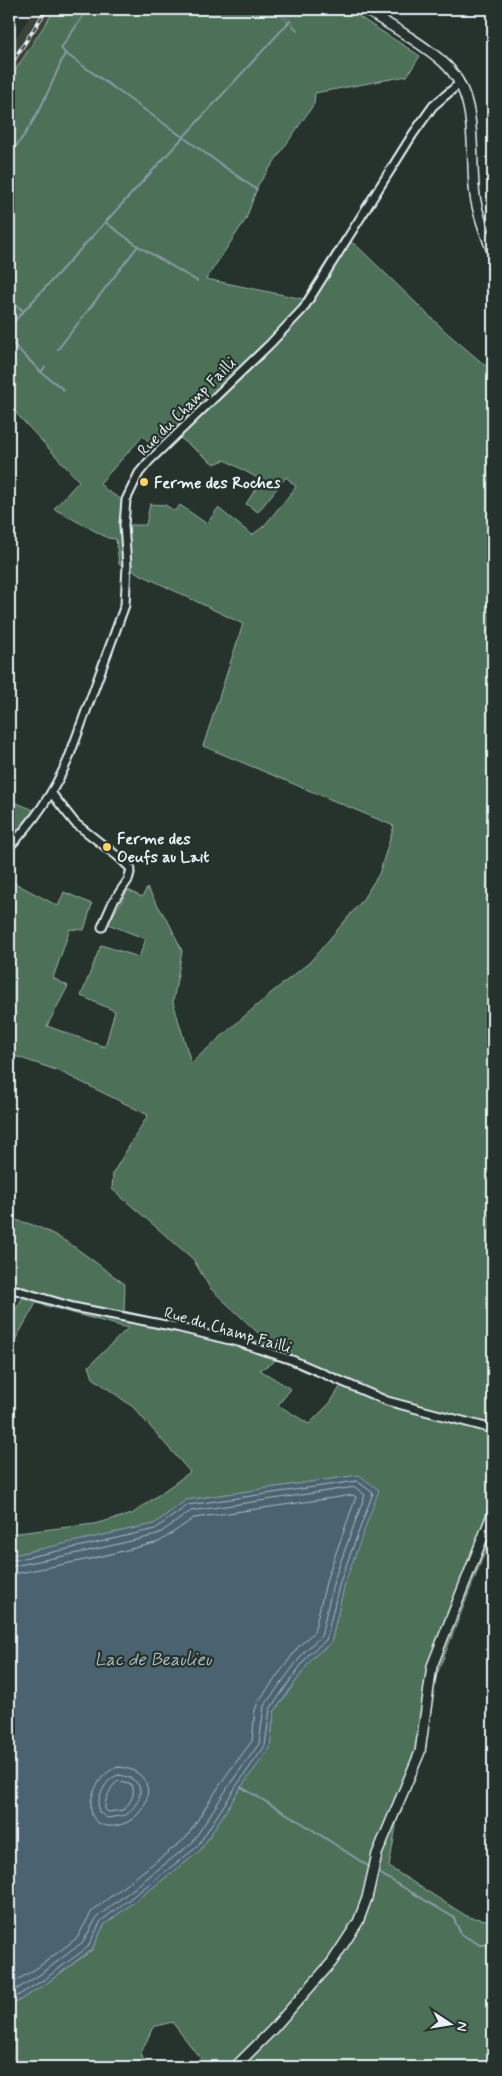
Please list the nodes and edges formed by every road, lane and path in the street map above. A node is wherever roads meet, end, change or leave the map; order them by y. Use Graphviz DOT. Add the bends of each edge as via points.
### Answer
graph roads {
  1 [pos="364,9"];
  2 [pos="460,84"];
  3 [pos="493,254"];
  4 [pos="52,794"];
  5 [pos="9,847"];
  6 [pos="102,926"];
  7 [pos="9,1288"];
  8 [pos="493,1429"];
  9 [pos="493,1512"];
  10 [pos="235,2067"];
  1 -- 2 [label="street" via="443,62"];
  2 -- 3 [label="street" via="470,114 475,197"];
  2 -- 4 [label="street, Rue du Champ Failli" via="433,106 423,120 303,309 139,473 126,500 124,513 125,605 68,760"];
  4 -- 5 [label="street, Rue du Champ Failli"];
  4 -- 6 [label="street" via="75,823 131,869"];
  7 -- 8 [label="street, Rue du Champ Failli" via="73,1307 238,1342 289,1359 388,1401"];
  9 -- 10 [label="street" via="432,1666 420,1752 377,1854 358,1922 332,1962"];
}
